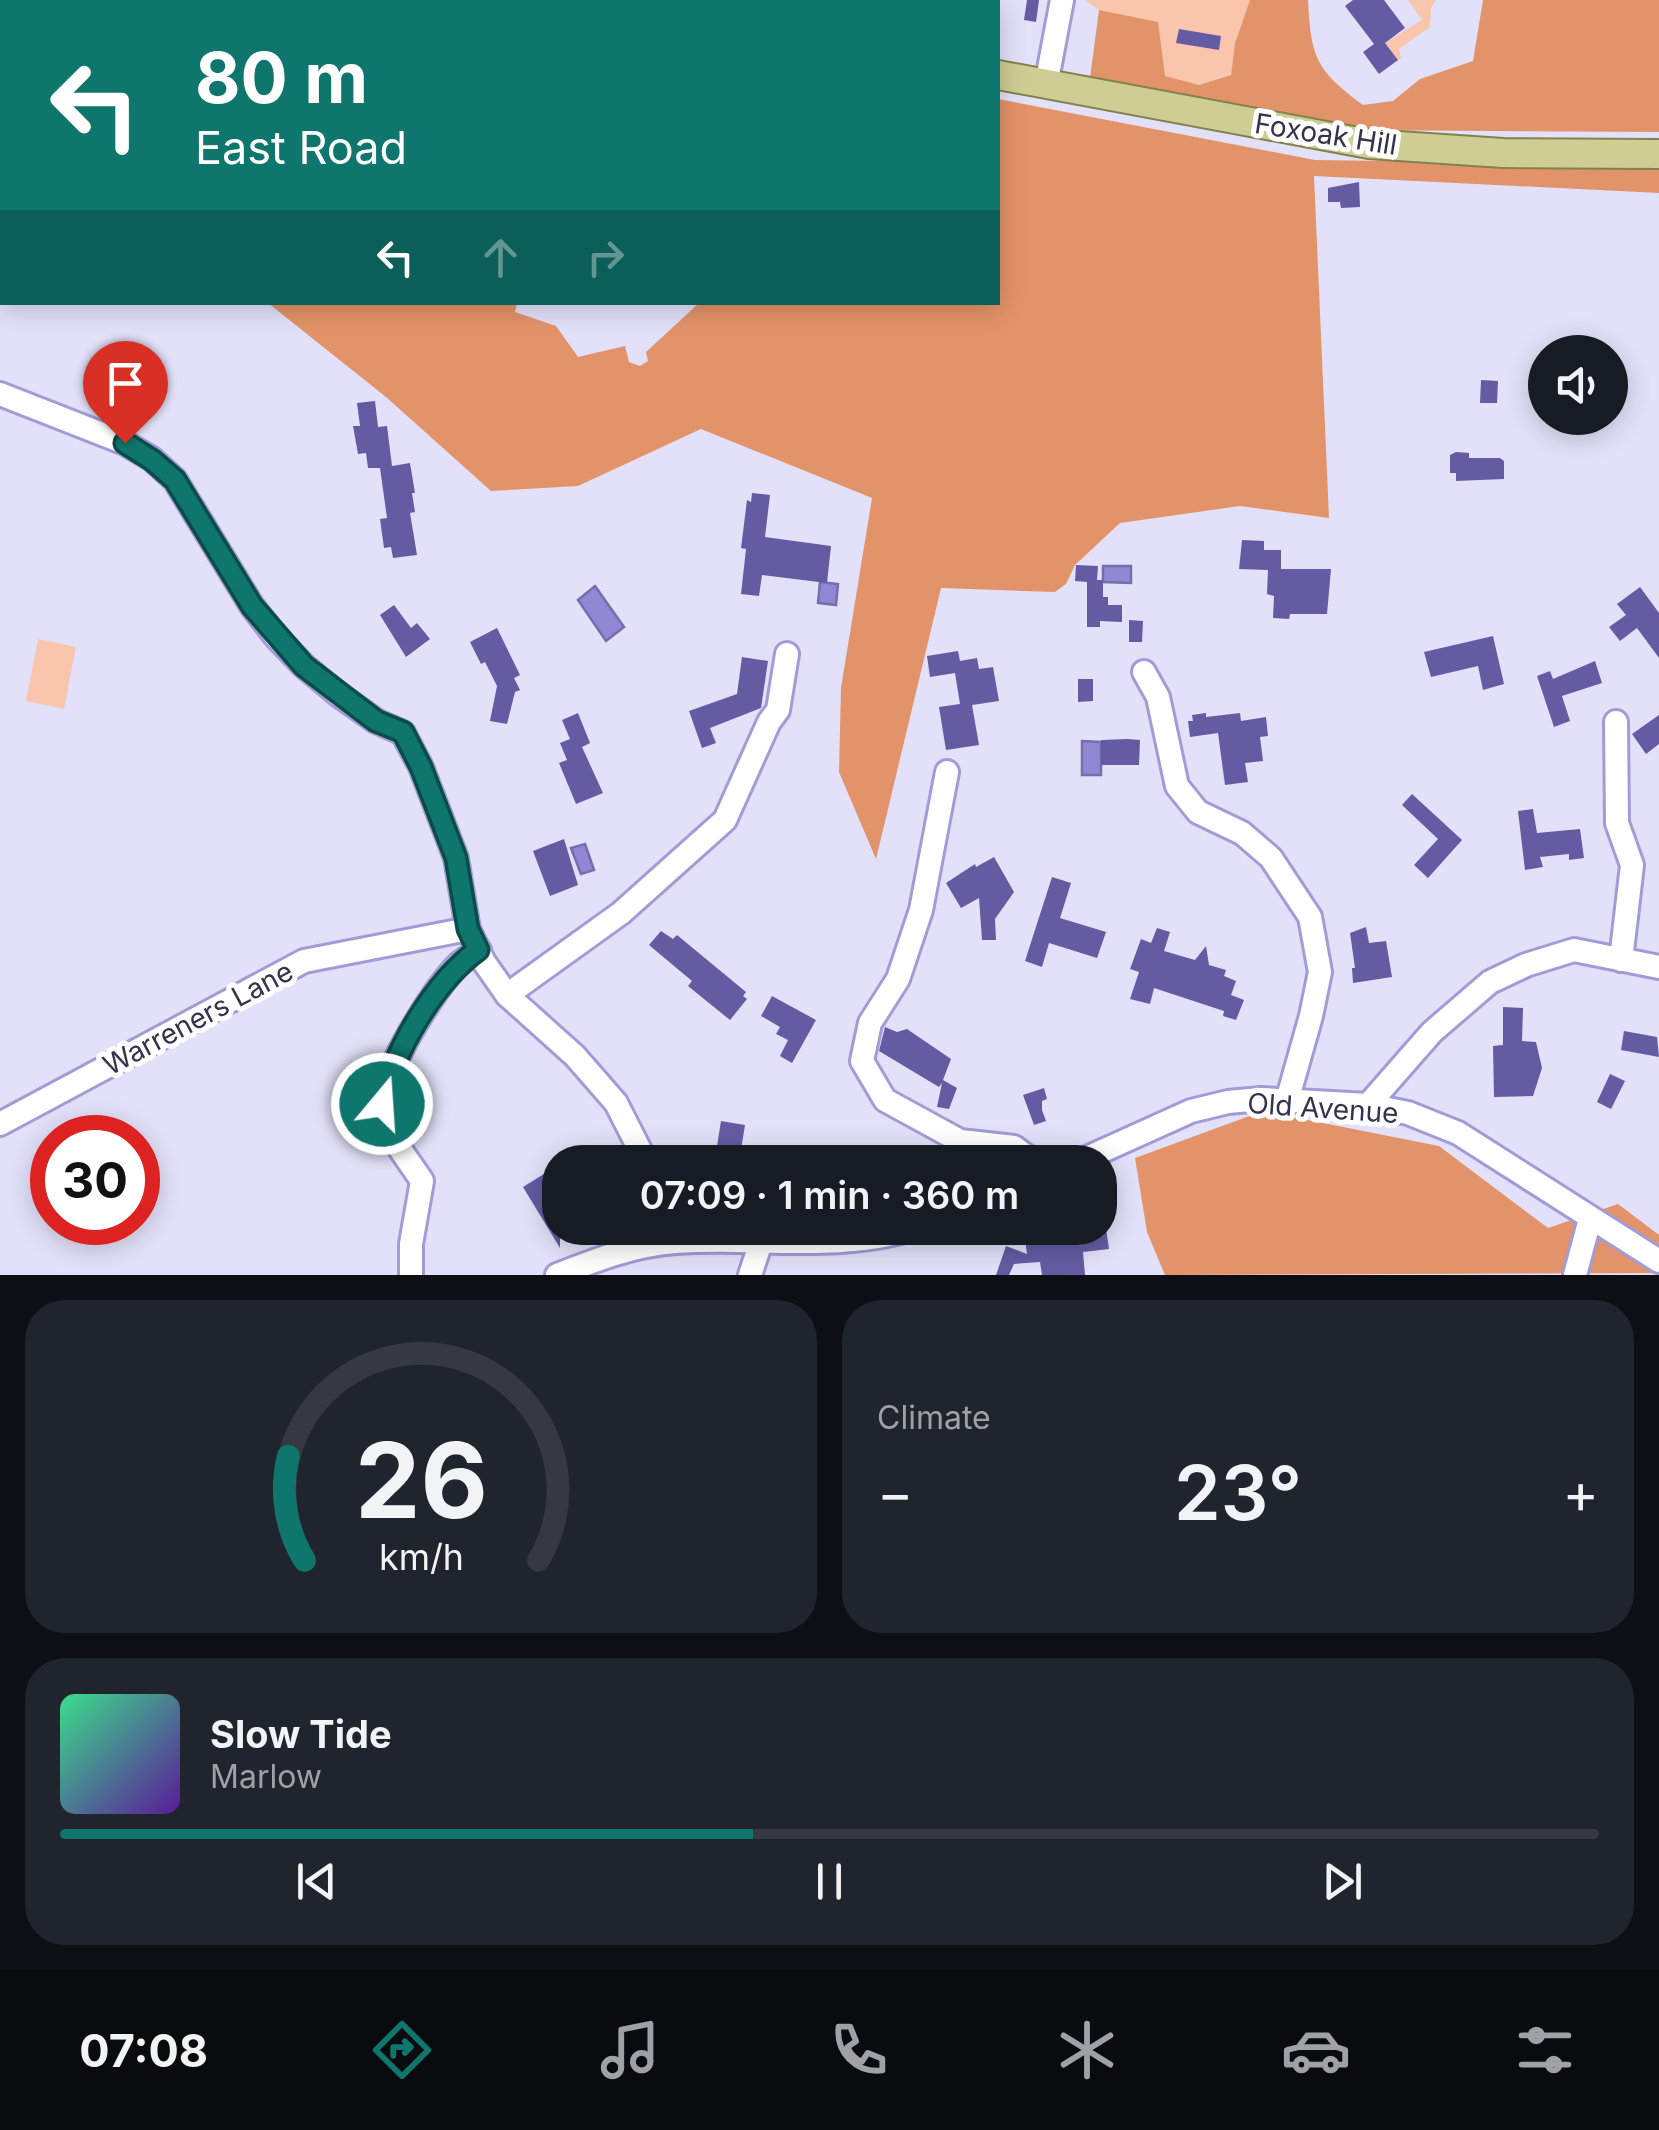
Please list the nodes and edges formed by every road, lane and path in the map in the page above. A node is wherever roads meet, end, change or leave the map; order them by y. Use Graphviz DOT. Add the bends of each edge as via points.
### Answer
graph roads {
  1 [pos="1062,0"];
  2 [pos="1000,75"];
  3 [pos="1046,85"];
  4 [pos="1659,154"];
  5 [pos="0,394"];
  6 [pos="787,654"];
  7 [pos="1144,672"];
  8 [pos="1616,722"];
  9 [pos="947,772"];
  10 [pos="473,940"];
  11 [pos="1620,960"];
  12 [pos="1659,967"];
  13 [pos="507,996"];
  14 [pos="1287,1100"];
  15 [pos="1368,1105"];
  16 [pos="0,1124"];
  17 [pos="637,1145"];
  18 [pos="996,1145"];
  19 [pos="1116,1145"];
  20 [pos="1590,1219"];
  21 [pos="638,1245"];
  22 [pos="760,1245"];
  23 [pos="1659,1261"];
  24 [pos="410,1275"];
  25 [pos="557,1275"];
  26 [pos="750,1275"];
  27 [pos="1576,1275"];
  1 -- 3 [label="street"];
  2 -- 3 [label="main road, Foxoak Hill"];
  3 -- 4 [label="main road, Foxoak Hill" via="1369,144"];
  5 -- 10 [label="street" via="152,460 175,480 276,637 339,695 403,732 456,858"];
  6 -- 13 [label="street" via="778,710 725,820 621,913"];
  7 -- 14 [label="street" via="1158,697 1177,786 1198,812 1242,833 1270,858 1310,917 1320,972"];
  8 -- 11 [label="street" via="1616,823 1632,865"];
  9 -- 18 [label="street" via="921,910 898,979 870,1023 862,1061 885,1100 960,1141"];
  10 -- 13 [label="street"];
  10 -- 16 [label="street, Warreners Lane" via="304,961"];
  10 -- 24 [label="street" via="414,1027 382,1104 422,1181"];
  11 -- 12 [label="street"];
  11 -- 15 [label="street" via="1574,950 1490,982 1432,1032"];
  13 -- 17 [label="street" via="575,1056 616,1104"];
  14 -- 15 [label="street, Old Avenue"];
  14 -- 19 [label="street, Old Avenue" via="1191,1111"];
  15 -- 20 [label="street, Old Avenue" via="1458,1133"];
  20 -- 23 [label="street, Old Avenue"];
  20 -- 27 [label="street"];
  21 -- 25 [label="street"];
  22 -- 26 [label="street"];
}
